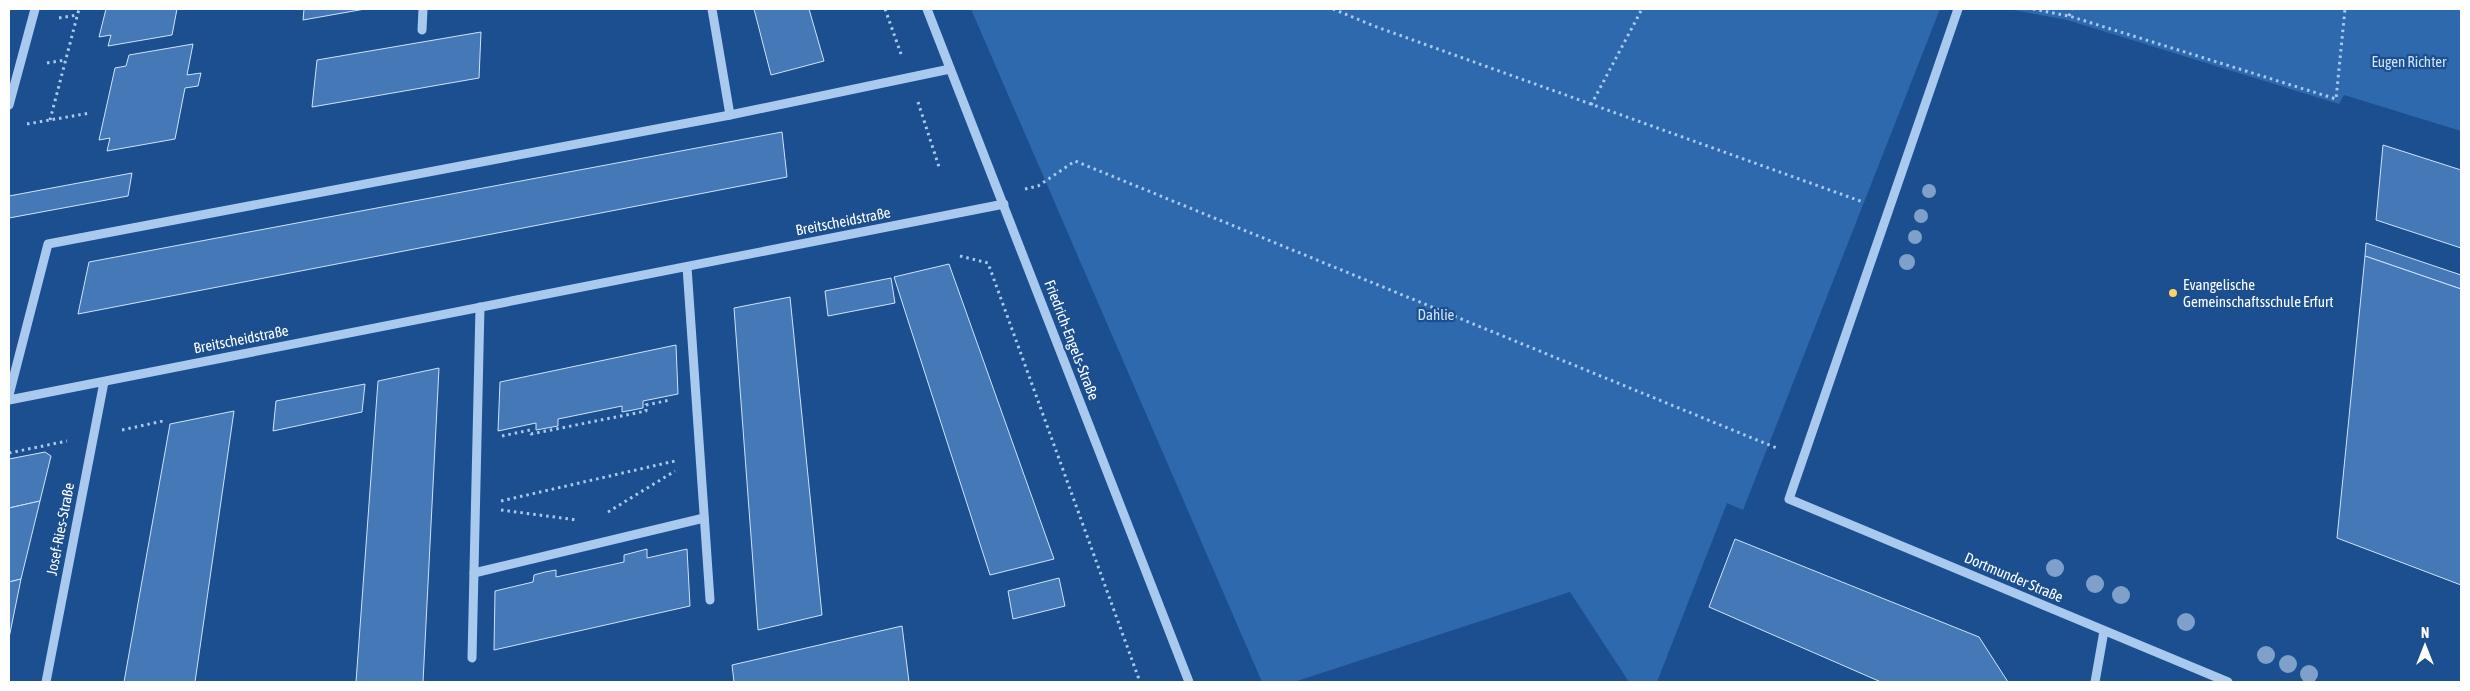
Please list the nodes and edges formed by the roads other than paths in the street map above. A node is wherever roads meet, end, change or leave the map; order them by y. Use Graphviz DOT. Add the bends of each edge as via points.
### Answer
graph roads {
  1 [pos="35,9"];
  2 [pos="423,9"];
  3 [pos="712,9"];
  4 [pos="927,9"];
  5 [pos="1958,9"];
  6 [pos="422,30"];
  7 [pos="950,69"];
  8 [pos="9,105"];
  9 [pos="730,115"];
  10 [pos="1004,204"];
  11 [pos="688,267"];
  12 [pos="480,307"];
  13 [pos="104,382"];
  14 [pos="9,395"];
  15 [pos="9,400"];
  16 [pos="704,518"];
  17 [pos="474,573"];
  18 [pos="710,600"];
  19 [pos="2104,631"];
  20 [pos="472,658"];
  21 [pos="46,682"];
  22 [pos="1189,682"];
  23 [pos="2095,682"];
  24 [pos="2228,682"];
  1 -- 8 [label="street"];
  2 -- 6 [label="street"];
  3 -- 9 [label="street"];
  4 -- 7 [label="street, Friedrich-Engels-Straße"];
  5 -- 19 [label="street, Dortmunder Straße" via="1789,499"];
  7 -- 9 [label="street"];
  7 -- 10 [label="street, Friedrich-Engels-Straße"];
  9 -- 14 [label="street" via="48,244"];
  10 -- 11 [label="street, Breitscheidstraße"];
  10 -- 22 [label="street, Friedrich-Engels-Straße"];
  11 -- 12 [label="street, Breitscheidstraße"];
  11 -- 16 [label="street"];
  12 -- 13 [label="street, Breitscheidstraße"];
  12 -- 17 [label="street"];
  13 -- 15 [label="street, Breitscheidstraße"];
  13 -- 21 [label="street, Josef-Ries-Straße"];
  16 -- 17 [label="street"];
  16 -- 18 [label="street"];
  17 -- 20 [label="street"];
  19 -- 23 [label="street"];
  19 -- 24 [label="street, Dortmunder Straße"];
}
